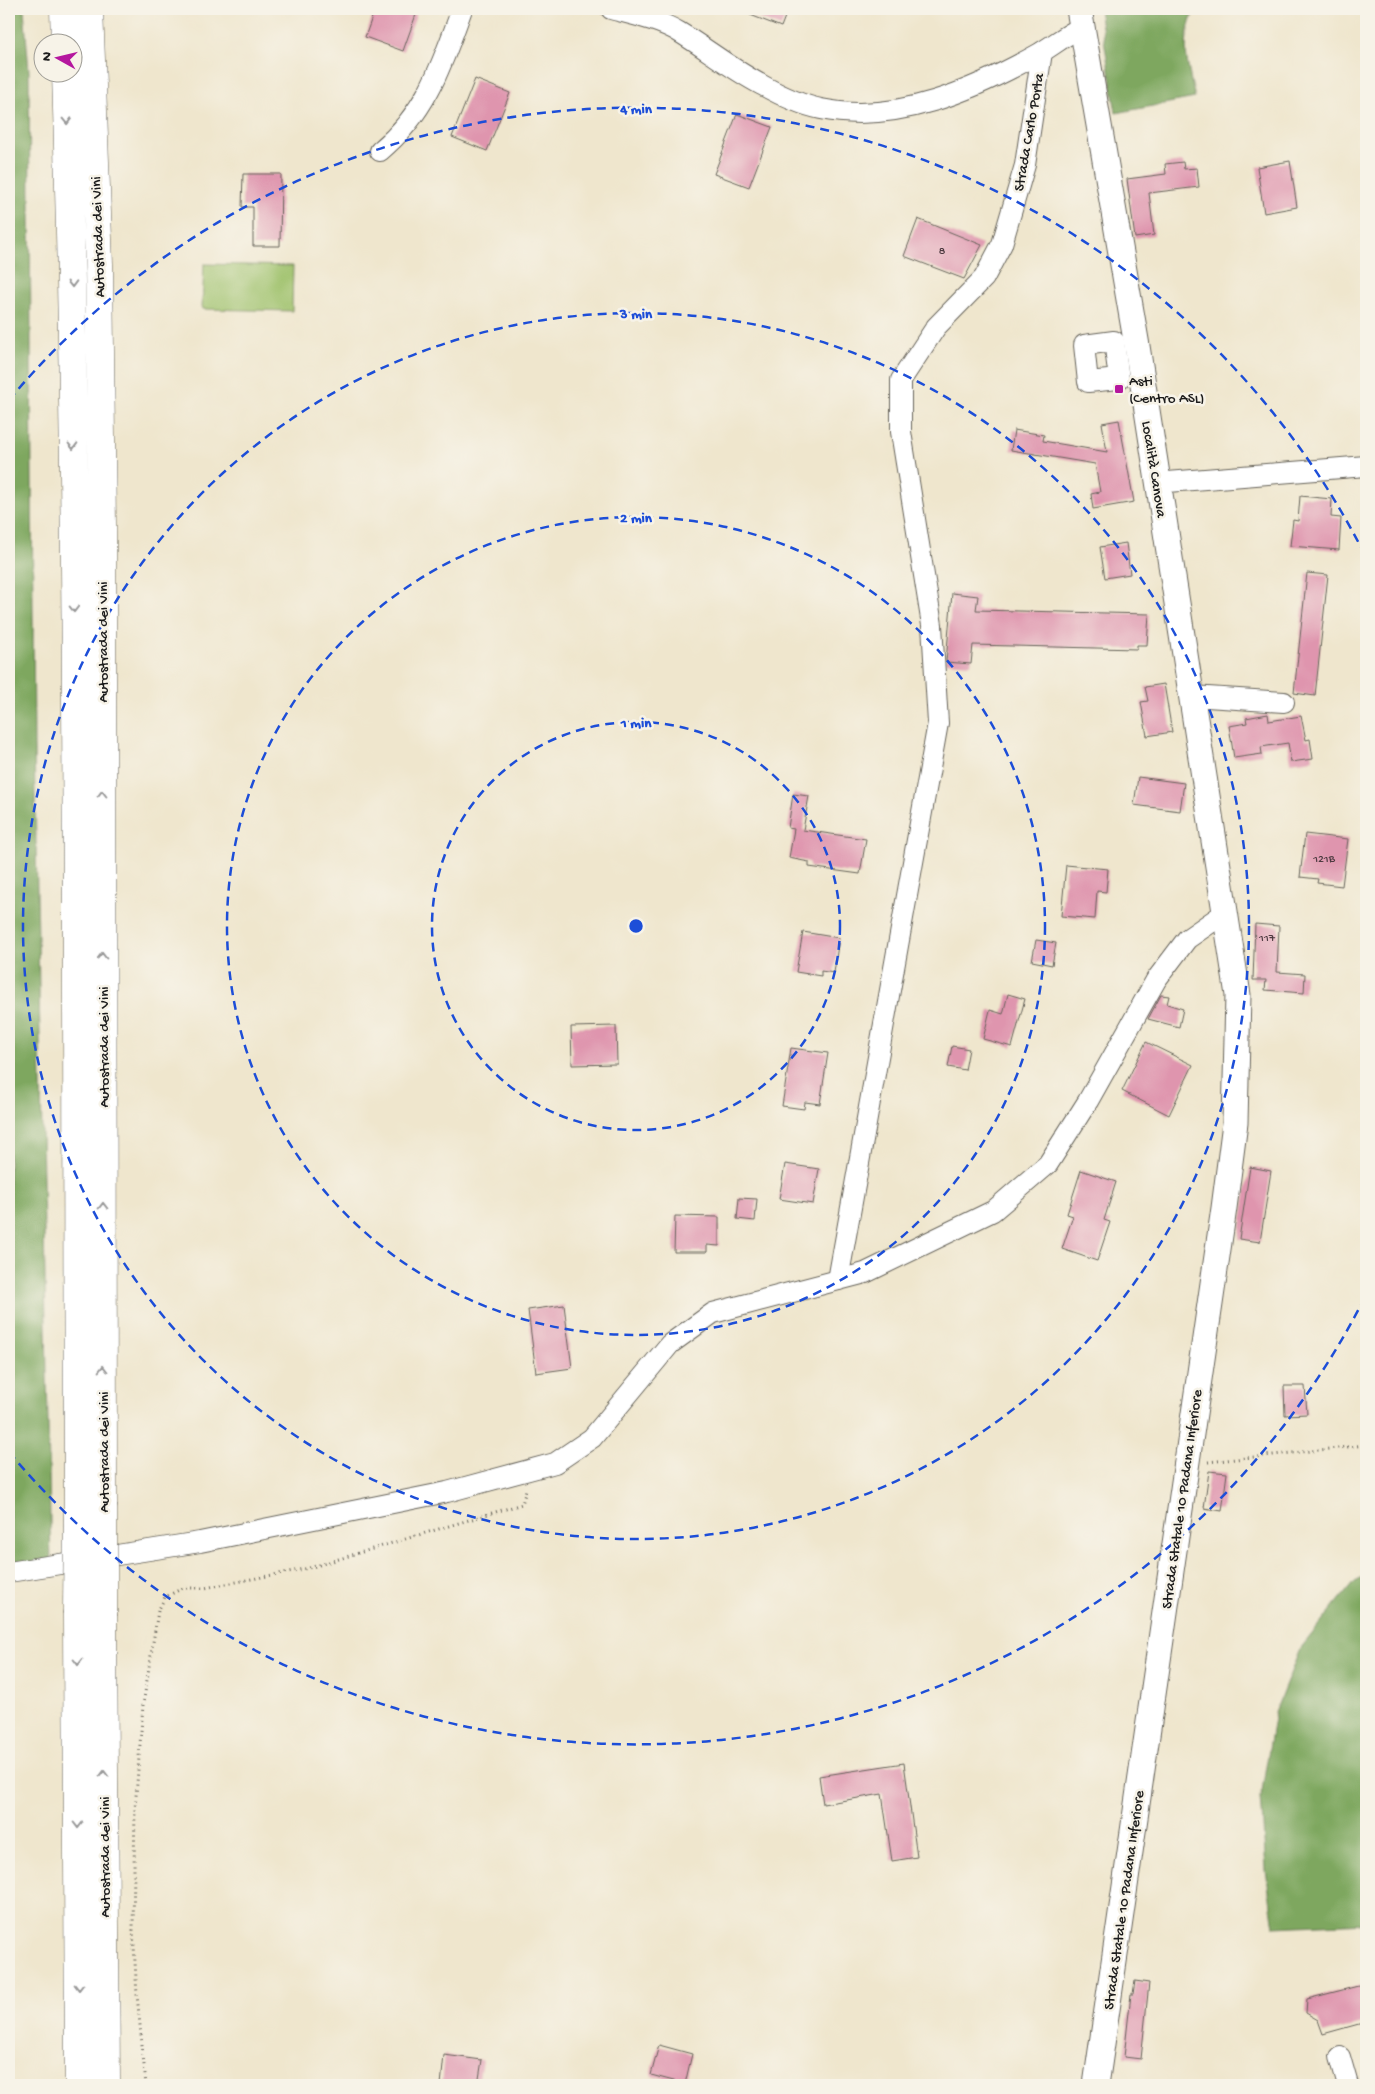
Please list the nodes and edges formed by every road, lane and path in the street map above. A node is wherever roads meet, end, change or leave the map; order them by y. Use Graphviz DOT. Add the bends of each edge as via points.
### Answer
graph roads {
  1 [pos="64,9"];
  2 [pos="89,9"];
  3 [pos="462,9"];
  4 [pos="611,9"];
  5 [pos="1081,18"];
  6 [pos="65,32"];
  7 [pos="1042,52"];
  8 [pos="66,82"];
  9 [pos="380,151"];
  10 [pos="1366,466"];
  11 [pos="1157,487"];
  12 [pos="1192,696"];
  13 [pos="1284,702"];
  14 [pos="1226,912"];
  15 [pos="838,1280"];
  16 [pos="1366,1445"];
  17 [pos="1186,1464"];
  18 [pos="531,1470"];
  19 [pos="90,1507"];
  20 [pos="9,1572"];
  21 [pos="90,1615"];
  22 [pos="1340,2057"];
  23 [pos="79,2085"];
  24 [pos="106,2085"];
  25 [pos="146,2085"];
  26 [pos="1096,2085"];
  27 [pos="1348,2085"];
  1 -- 6 [label="highway"];
  19 -- 2 [label="highway, Autostrada dei Vini, one-way" via="102,527 99,264"];
  3 -- 9 [label="street" via="440,69 420,106 398,136"];
  4 -- 7 [label="street, Strada Carlo Porta" via="678,32 741,74 793,100 820,109 845,112 871,113 931,102 967,90"];
  5 -- 7 [label="street, Strada Carlo Porta"];
  5 -- 11 [label="main road, Località Canova" via="1126,348"];
  7 -- 15 [label="street, Strada Carlo Porta" via="1025,165 1002,244 984,278 936,327 901,380 901,432 932,625 938,723"];
  8 -- 19 [label="highway, Autostrada dei Vini, one-way" via="72,270"];
  10 -- 11 [label="street" via="1168,482"];
  11 -- 12 [label="main road, Località Canova"];
  12 -- 13 [label="street"];
  12 -- 14 [label="main road, Località Canova"];
  14 -- 15 [label="street" via="1187,939 1156,980 1088,1101 1048,1164 993,1210 865,1273"];
  14 -- 17 [label="main road, Strada Statale 10 Padana Inferiore" via="1238,995 1234,1123"];
  15 -- 18 [label="street" via="713,1314 670,1344 592,1438 555,1463"];
  16 -- 17 [label="path"];
  17 -- 26 [label="main road, Strada Statale 10 Padana Inferiore"];
  18 -- 20 [label="street" via="447,1492 200,1542"];
  18 -- 25 [label="path" via="522,1504 308,1568 205,1588 183,1588 165,1597 158,1611 143,1705 135,1809 133,1929"];
  19 -- 21 [label="highway, Autostrada dei Vini, bridge"];
  21 -- 23 [label="highway, Autostrada dei Vini, one-way"];
  24 -- 21 [label="highway, Autostrada dei Vini, one-way"];
  22 -- 27 [label="street"];
}
